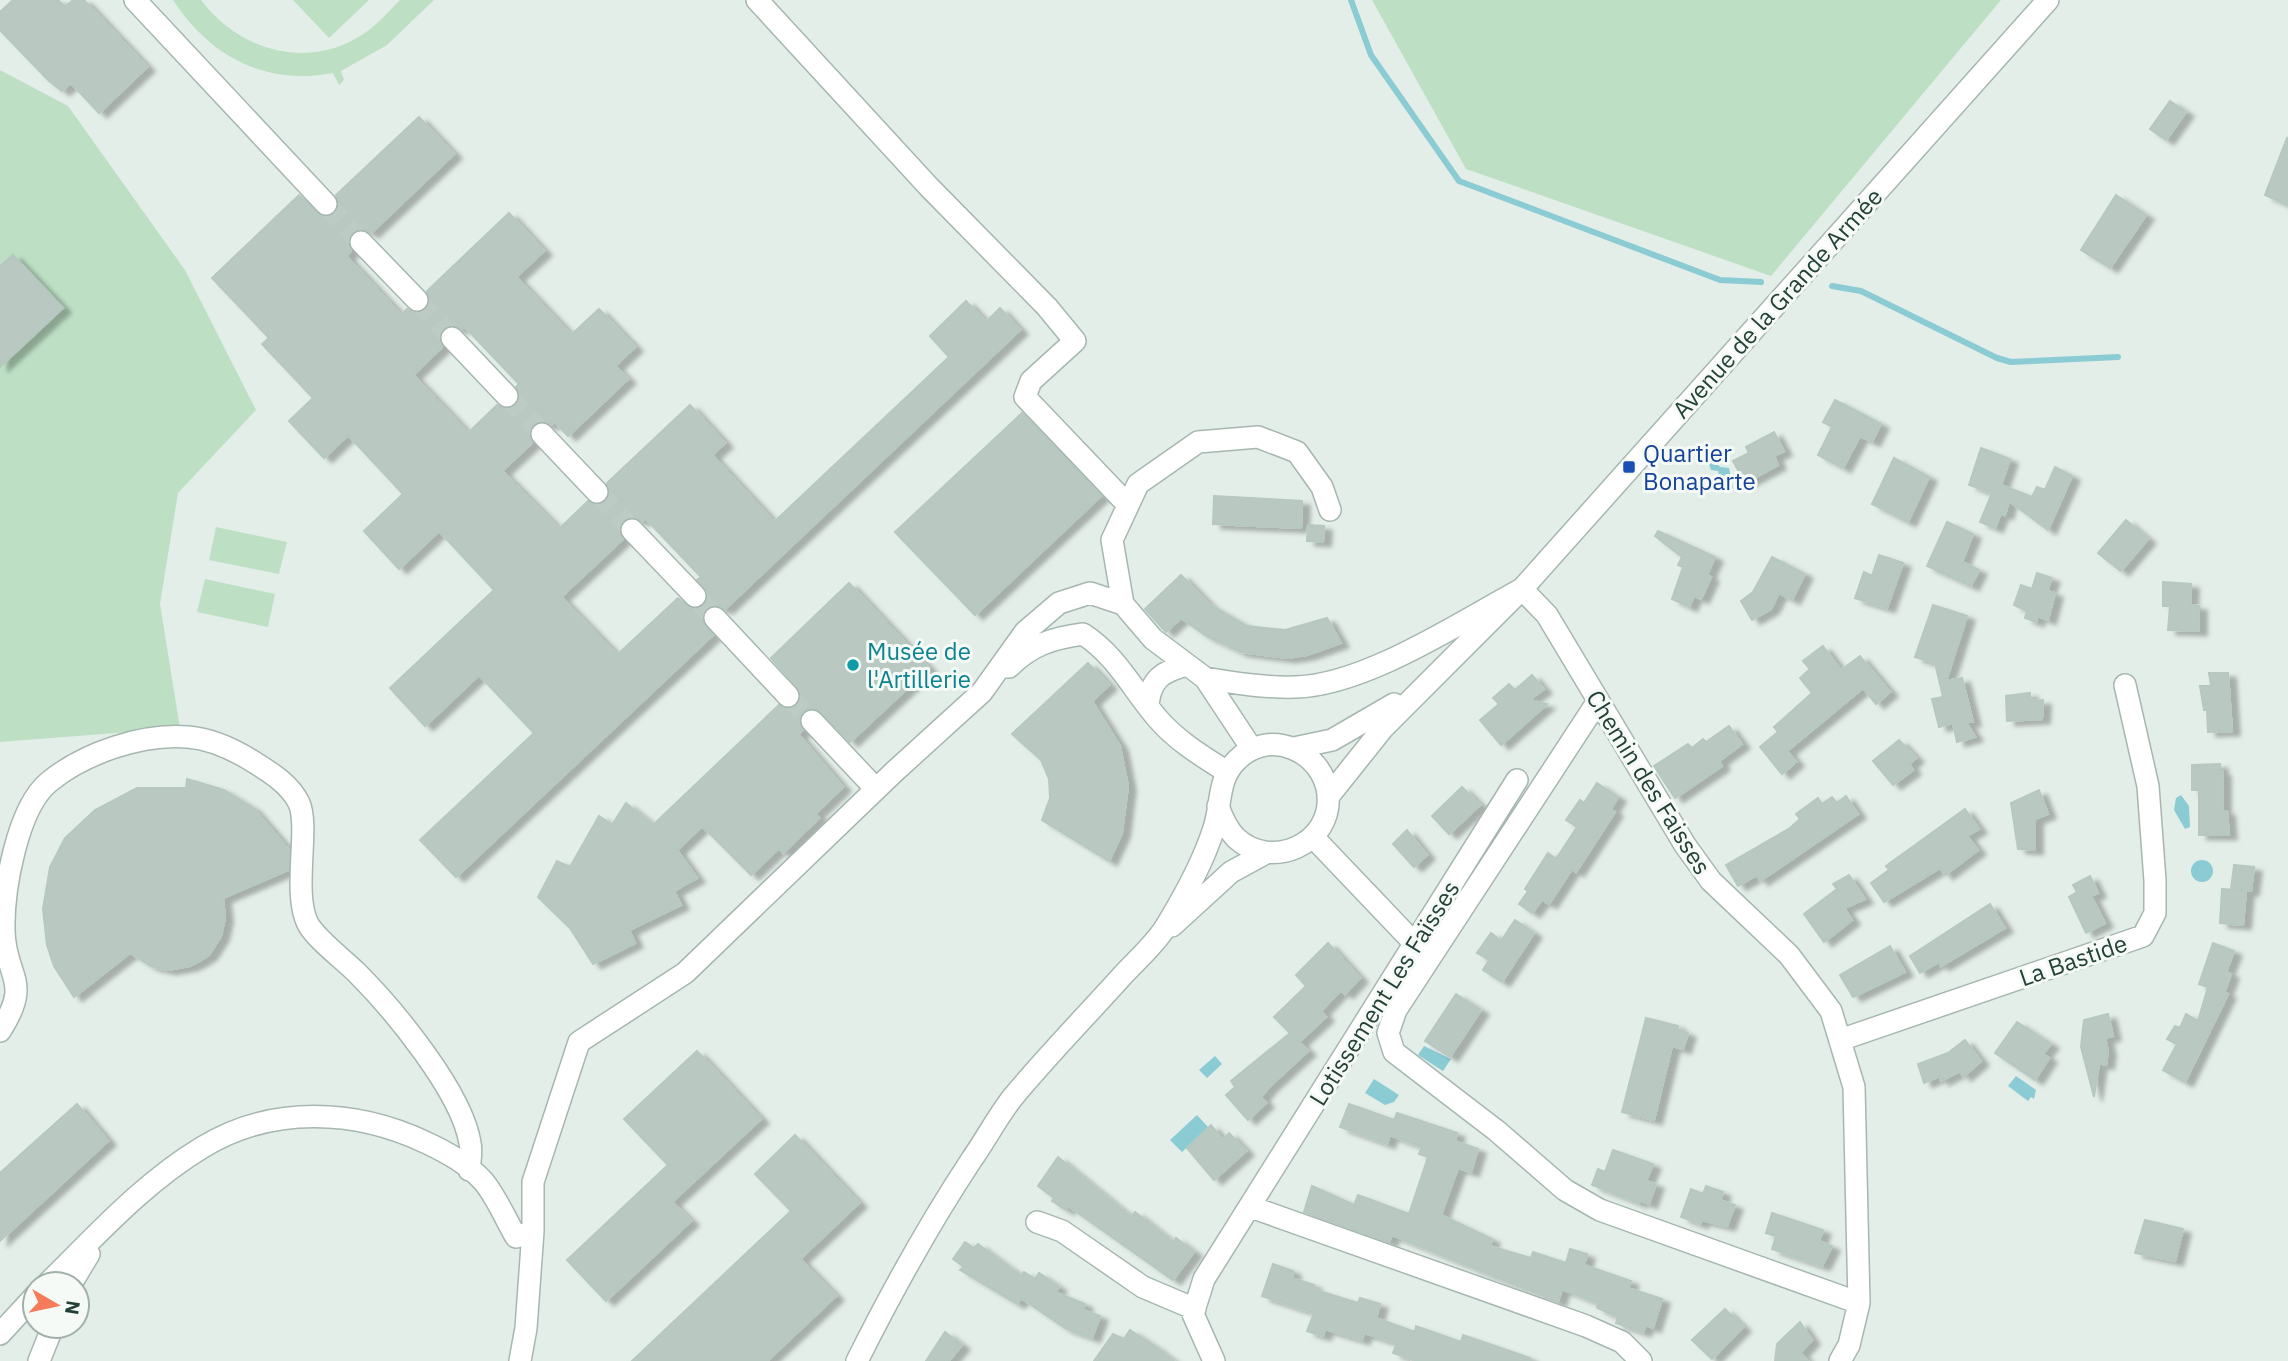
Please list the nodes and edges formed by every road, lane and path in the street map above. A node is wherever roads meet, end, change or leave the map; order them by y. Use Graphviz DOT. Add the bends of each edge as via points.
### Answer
graph roads {
  1 [pos="135,0"];
  2 [pos="757,0"];
  3 [pos="2048,0"];
  4 [pos="326,204"];
  5 [pos="361,242"];
  6 [pos="416,300"];
  7 [pos="452,338"];
  8 [pos="507,396"];
  9 [pos="542,434"];
  10 [pos="597,492"];
  11 [pos="1128,505"];
  12 [pos="1330,510"];
  13 [pos="632,530"];
  14 [pos="1522,589"];
  15 [pos="695,596"];
  16 [pos="1123,604"];
  17 [pos="715,618"];
  18 [pos="1446,665"];
  19 [pos="1196,671"];
  20 [pos="2125,685"];
  21 [pos="982,692"];
  22 [pos="788,696"];
  23 [pos="1598,701"];
  24 [pos="1148,706"];
  25 [pos="812,721"];
  26 [pos="1294,748"];
  27 [pos="1252,749"];
  28 [pos="1227,772"];
  29 [pos="1517,780"];
  30 [pos="876,789"];
  31 [pos="1328,797"];
  32 [pos="1218,806"];
  33 [pos="1313,837"];
  34 [pos="1266,853"];
  35 [pos="1164,930"];
  36 [pos="1415,944"];
  37 [pos="0,1031"];
  38 [pos="1840,1040"];
  39 [pos="469,1170"];
  40 [pos="1251,1207"];
  41 [pos="1037,1222"];
  42 [pos="104,1228"];
  43 [pos="533,1231"];
  44 [pos="61,1270"];
  45 [pos="79,1270"];
  46 [pos="1860,1303"];
  47 [pos="1195,1309"];
  48 [pos="21,1311"];
  49 [pos="0,1334"];
  50 [pos="48,1340"];
  51 [pos="1842,1360"];
  52 [pos="40,1361"];
  53 [pos="520,1361"];
  54 [pos="857,1361"];
  55 [pos="1214,1361"];
  56 [pos="1641,1361"];
  1 -- 4 [label="street"];
  2 -- 11 [label="street" via="1075,341 1031,381 1025,397"];
  3 -- 14 [label="street, Avenue de la Grande Armée"];
  5 -- 6 [label="street"];
  7 -- 8 [label="street"];
  9 -- 10 [label="street"];
  11 -- 12 [label="street" via="1138,484 1198,442 1258,436 1297,452 1322,487"];
  11 -- 16 [label="street" via="1112,540"];
  13 -- 15 [label="street"];
  14 -- 18 [label="street, Avenue de la Grande Armée"];
  14 -- 19 [label="street" via="1357,674 1298,687 1235,684"];
  14 -- 23 [label="street, Chemin des Faisses" via="1547,615"];
  16 -- 19 [label="street" via="1153,639"];
  16 -- 21 [label="street" via="1090,593 1059,603 1025,632"];
  17 -- 22 [label="street"];
  18 -- 26 [label="street, Avenue de la Grande Armée" via="1380,714 1332,740"];
  18 -- 31 [label="street, Avenue de la Grande Armée" via="1383,728"];
  19 -- 24 [label="street" via="1169,669 1149,691"];
  19 -- 27 [label="street"];
  20 -- 38 [label="street, La Bastide" via="2148,786 2155,881 2155,913 2143,936"];
  21 -- 24 [label="street" via="1026,650 1083,634 1121,668"];
  21 -- 30 [label="street"];
  23 -- 38 [label="street, Chemin des Faisses" via="1685,845 1711,881 1789,955 1831,1011"];
  23 -- 46 [label="street" via="1396,1010 1388,1032 1394,1052 1565,1190 1600,1210"];
  24 -- 28 [label="street" via="1188,747"];
  25 -- 30 [label="street"];
  26 -- 27 [label="street" via="1266,745"];
  26 -- 31 [label="street" via="1318,768"];
  27 -- 28 [label="street"];
  28 -- 32 [label="street"];
  29 -- 36 [label="street, Lotissement Les Faïsses"];
  30 -- 43 [label="street" via="685,973 579,1042 533,1182"];
  31 -- 33 [label="street" via="1322,825"];
  32 -- 34 [label="street" via="1235,837"];
  32 -- 35 [label="street" via="1200,865"];
  33 -- 34 [label="street" via="1283,853"];
  33 -- 36 [label="street"];
  34 -- 35 [label="street" via="1231,872 1189,913"];
  35 -- 54 [label="street" via="1012,1099 931,1221"];
  36 -- 40 [label="street, Lotissement Les Faïsses"];
  37 -- 39 [label="street" via="16,1006 15,977 4,932 12,856 25,818 47,783 103,753 139,741 188,737 228,748 279,777 300,804 302,893 308,924 383,999 416,1043 467,1130"];
  38 -- 46 [label="street, Chemin des Faisses" via="1854,1087"];
  39 -- 42 [label="street" via="454,1156 395,1128 336,1115 303,1115 244,1128 204,1146 150,1183"];
  39 -- 43 [label="street" via="484,1183 516,1237"];
  40 -- 47 [label="street, Lotissement Les Faïsses" via="1204,1279"];
  40 -- 56 [label="street" via="1586,1326 1622,1342"];
  41 -- 47 [label="street" via="1062,1231 1143,1287"];
  42 -- 44 [label="street"];
  42 -- 45 [label="street"];
  43 -- 53 [label="street"];
  46 -- 51 [label="street, Chemin des Faisses"];
  47 -- 55 [label="street" via="1193,1314"];
  48 -- 49 [label="street"];
  50 -- 52 [label="street"];
}
